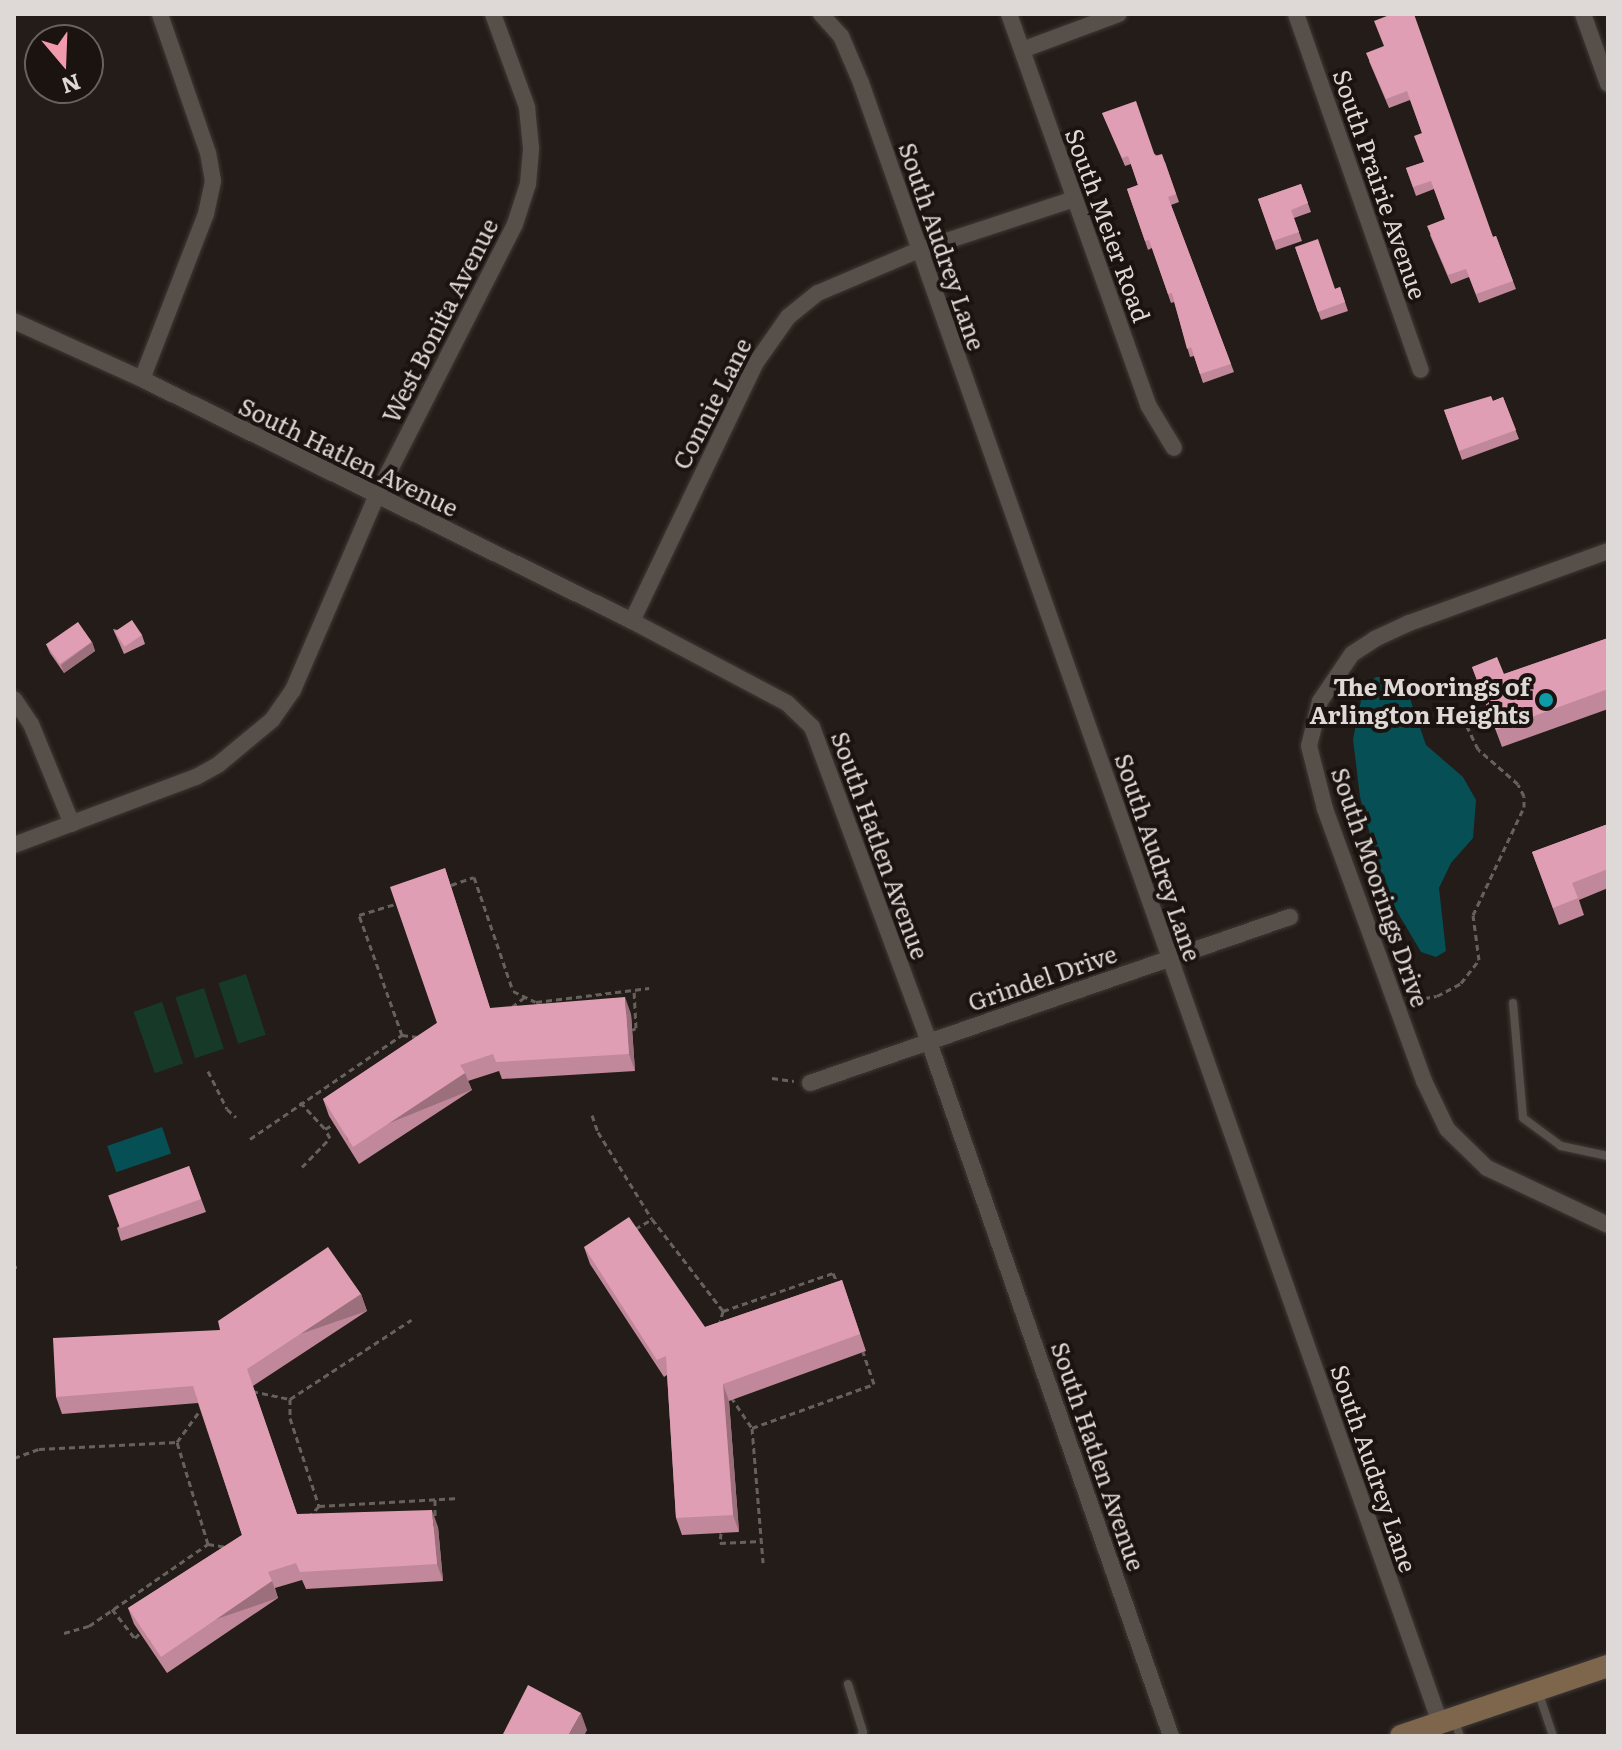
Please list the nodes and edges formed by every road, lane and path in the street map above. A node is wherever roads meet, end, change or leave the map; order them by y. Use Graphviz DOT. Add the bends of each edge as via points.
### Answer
graph roads {
  1 [pos="160,14"];
  2 [pos="493,14"];
  3 [pos="821,14"];
  4 [pos="1009,14"];
  5 [pos="1119,14"];
  6 [pos="1296,14"];
  7 [pos="1583,14"];
  8 [pos="1022,50"];
  9 [pos="1608,84"];
  10 [pos="1074,199"];
  11 [pos="919,250"];
  12 [pos="14,321"];
  13 [pos="1421,370"];
  14 [pos="142,379"];
  15 [pos="1174,448"];
  16 [pos="376,497"];
  17 [pos="1608,551"];
  18 [pos="632,621"];
  19 [pos="14,699"];
  20 [pos="1467,726"];
  21 [pos="72,824"];
  22 [pos="14,845"];
  23 [pos="451,885"];
  24 [pos="396,904"];
  25 [pos="1290,917"];
  26 [pos="1169,959"];
  27 [pos="649,988"];
  28 [pos="634,990"];
  29 [pos="525,997"];
  30 [pos="1410,1001"];
  31 [pos="1513,1003"];
  32 [pos="513,1007"];
  33 [pos="632,1030"];
  34 [pos="402,1035"];
  35 [pos="428,1039"];
  36 [pos="929,1042"];
  37 [pos="208,1071"];
  38 [pos="772,1078"];
  39 [pos="810,1083"];
  40 [pos="300,1102"];
  41 [pos="592,1115"];
  42 [pos="236,1117"];
  43 [pos="334,1124"];
  44 [pos="325,1129"];
  45 [pos="250,1139"];
  46 [pos="1608,1156"];
  47 [pos="302,1167"];
  48 [pos="652,1219"];
  49 [pos="1608,1225"];
  50 [pos="631,1232"];
  51 [pos="838,1286"];
  52 [pos="723,1311"];
  53 [pos="411,1320"];
  54 [pos="719,1326"];
  55 [pos="863,1352"];
  56 [pos="724,1388"];
  57 [pos="243,1389"];
  58 [pos="290,1399"];
  59 [pos="208,1400"];
  60 [pos="752,1428"];
  61 [pos="177,1442"];
  62 [pos="14,1458"];
  63 [pos="459,1498"];
  64 [pos="435,1499"];
  65 [pos="319,1506"];
  66 [pos="302,1525"];
  67 [pos="435,1527"];
  68 [pos="721,1533"];
  69 [pos="761,1541"];
  70 [pos="208,1544"];
  71 [pos="233,1548"];
  72 [pos="763,1563"];
  73 [pos="112,1609"];
  74 [pos="64,1633"];
  75 [pos="140,1633"];
  76 [pos="1608,1666"];
  77 [pos="848,1684"];
  78 [pos="1537,1690"];
  79 [pos="1451,1726"];
  80 [pos="861,1736"];
  81 [pos="1171,1736"];
  82 [pos="1401,1736"];
  83 [pos="1553,1736"];
  1 -- 14 [label="street" via="213,181 206,214"];
  2 -- 16 [label="street, West Bonita Avenue" via="527,107 528,184 515,224"];
  3 -- 11 [label="street, South Audrey Lane" via="841,36 861,83"];
  4 -- 8 [label="street, South Meier Road"];
  5 -- 8 [label="street"];
  6 -- 13 [label="street, South Prairie Avenue"];
  7 -- 9 [label="street"];
  8 -- 10 [label="street, South Meier Road"];
  10 -- 11 [label="street, Connie Lane"];
  10 -- 15 [label="street, South Meier Road" via="1148,405"];
  11 -- 18 [label="street, Connie Lane" via="818,293 768,341"];
  11 -- 26 [label="street, South Audrey Lane"];
  12 -- 14 [label="street, South Hatlen Avenue"];
  14 -- 16 [label="street, South Hatlen Avenue"];
  16 -- 18 [label="street, South Hatlen Avenue"];
  16 -- 21 [label="street, West Bonita Avenue" via="310,657 272,720 196,777"];
  17 -- 49 [label="street, South Moorings Drive" via="1409,623 1352,654 1320,701 1309,746 1325,809 1424,1081 1447,1129 1487,1168"];
  18 -- 36 [label="street, South Hatlen Avenue" via="787,703 812,727"];
  19 -- 21 [label="street" via="31,724"];
  20 -- 30 [label="path" via="1478,749 1518,784 1524,807 1473,915 1479,960 1461,983 1437,996"];
  21 -- 22 [label="street, West Bonita Avenue"];
  23 -- 29 [label="path" via="474,877 513,991"];
  24 -- 34 [label="path" via="359,915"];
  25 -- 26 [label="street, Grindel Drive"];
  26 -- 36 [label="street, Grindel Drive"];
  26 -- 79 [label="street, South Audrey Lane"];
  27 -- 28 [label="path"];
  28 -- 29 [label="path" via="536,1002"];
  28 -- 33 [label="path"];
  29 -- 32 [label="path"];
  31 -- 46 [label="lane" via="1523,1118 1561,1146"];
  34 -- 35 [label="path"];
  34 -- 40 [label="path"];
  36 -- 39 [label="street, Grindel Drive"];
  36 -- 81 [label="street, South Hatlen Avenue"];
  37 -- 42 [label="path"];
  38 -- 39 [label="path"];
  40 -- 44 [label="path"];
  40 -- 45 [label="path"];
  41 -- 48 [label="path"];
  43 -- 44 [label="path"];
  44 -- 47 [label="path" via="330,1138"];
  48 -- 50 [label="path"];
  48 -- 52 [label="path"];
  51 -- 52 [label="path" via="833,1273"];
  52 -- 54 [label="path"];
  53 -- 58 [label="path"];
  55 -- 60 [label="path" via="874,1384"];
  56 -- 60 [label="path"];
  57 -- 58 [label="path"];
  58 -- 65 [label="path" via="290,1418"];
  59 -- 61 [label="path"];
  60 -- 69 [label="path"];
  61 -- 62 [label="path" via="39,1449"];
  61 -- 70 [label="path"];
  63 -- 64 [label="path"];
  64 -- 65 [label="path"];
  64 -- 67 [label="path"];
  65 -- 66 [label="path"];
  68 -- 69 [label="path" via="720,1543"];
  69 -- 72 [label="path"];
  70 -- 71 [label="path"];
  70 -- 73 [label="path"];
  73 -- 74 [label="path" via="89,1626"];
  73 -- 75 [label="path" via="135,1638"];
  76 -- 78 [label="main road"];
  77 -- 80 [label="lane"];
  78 -- 79 [label="main road"];
  78 -- 83 [label="lane"];
  79 -- 82 [label="main road"];
}
